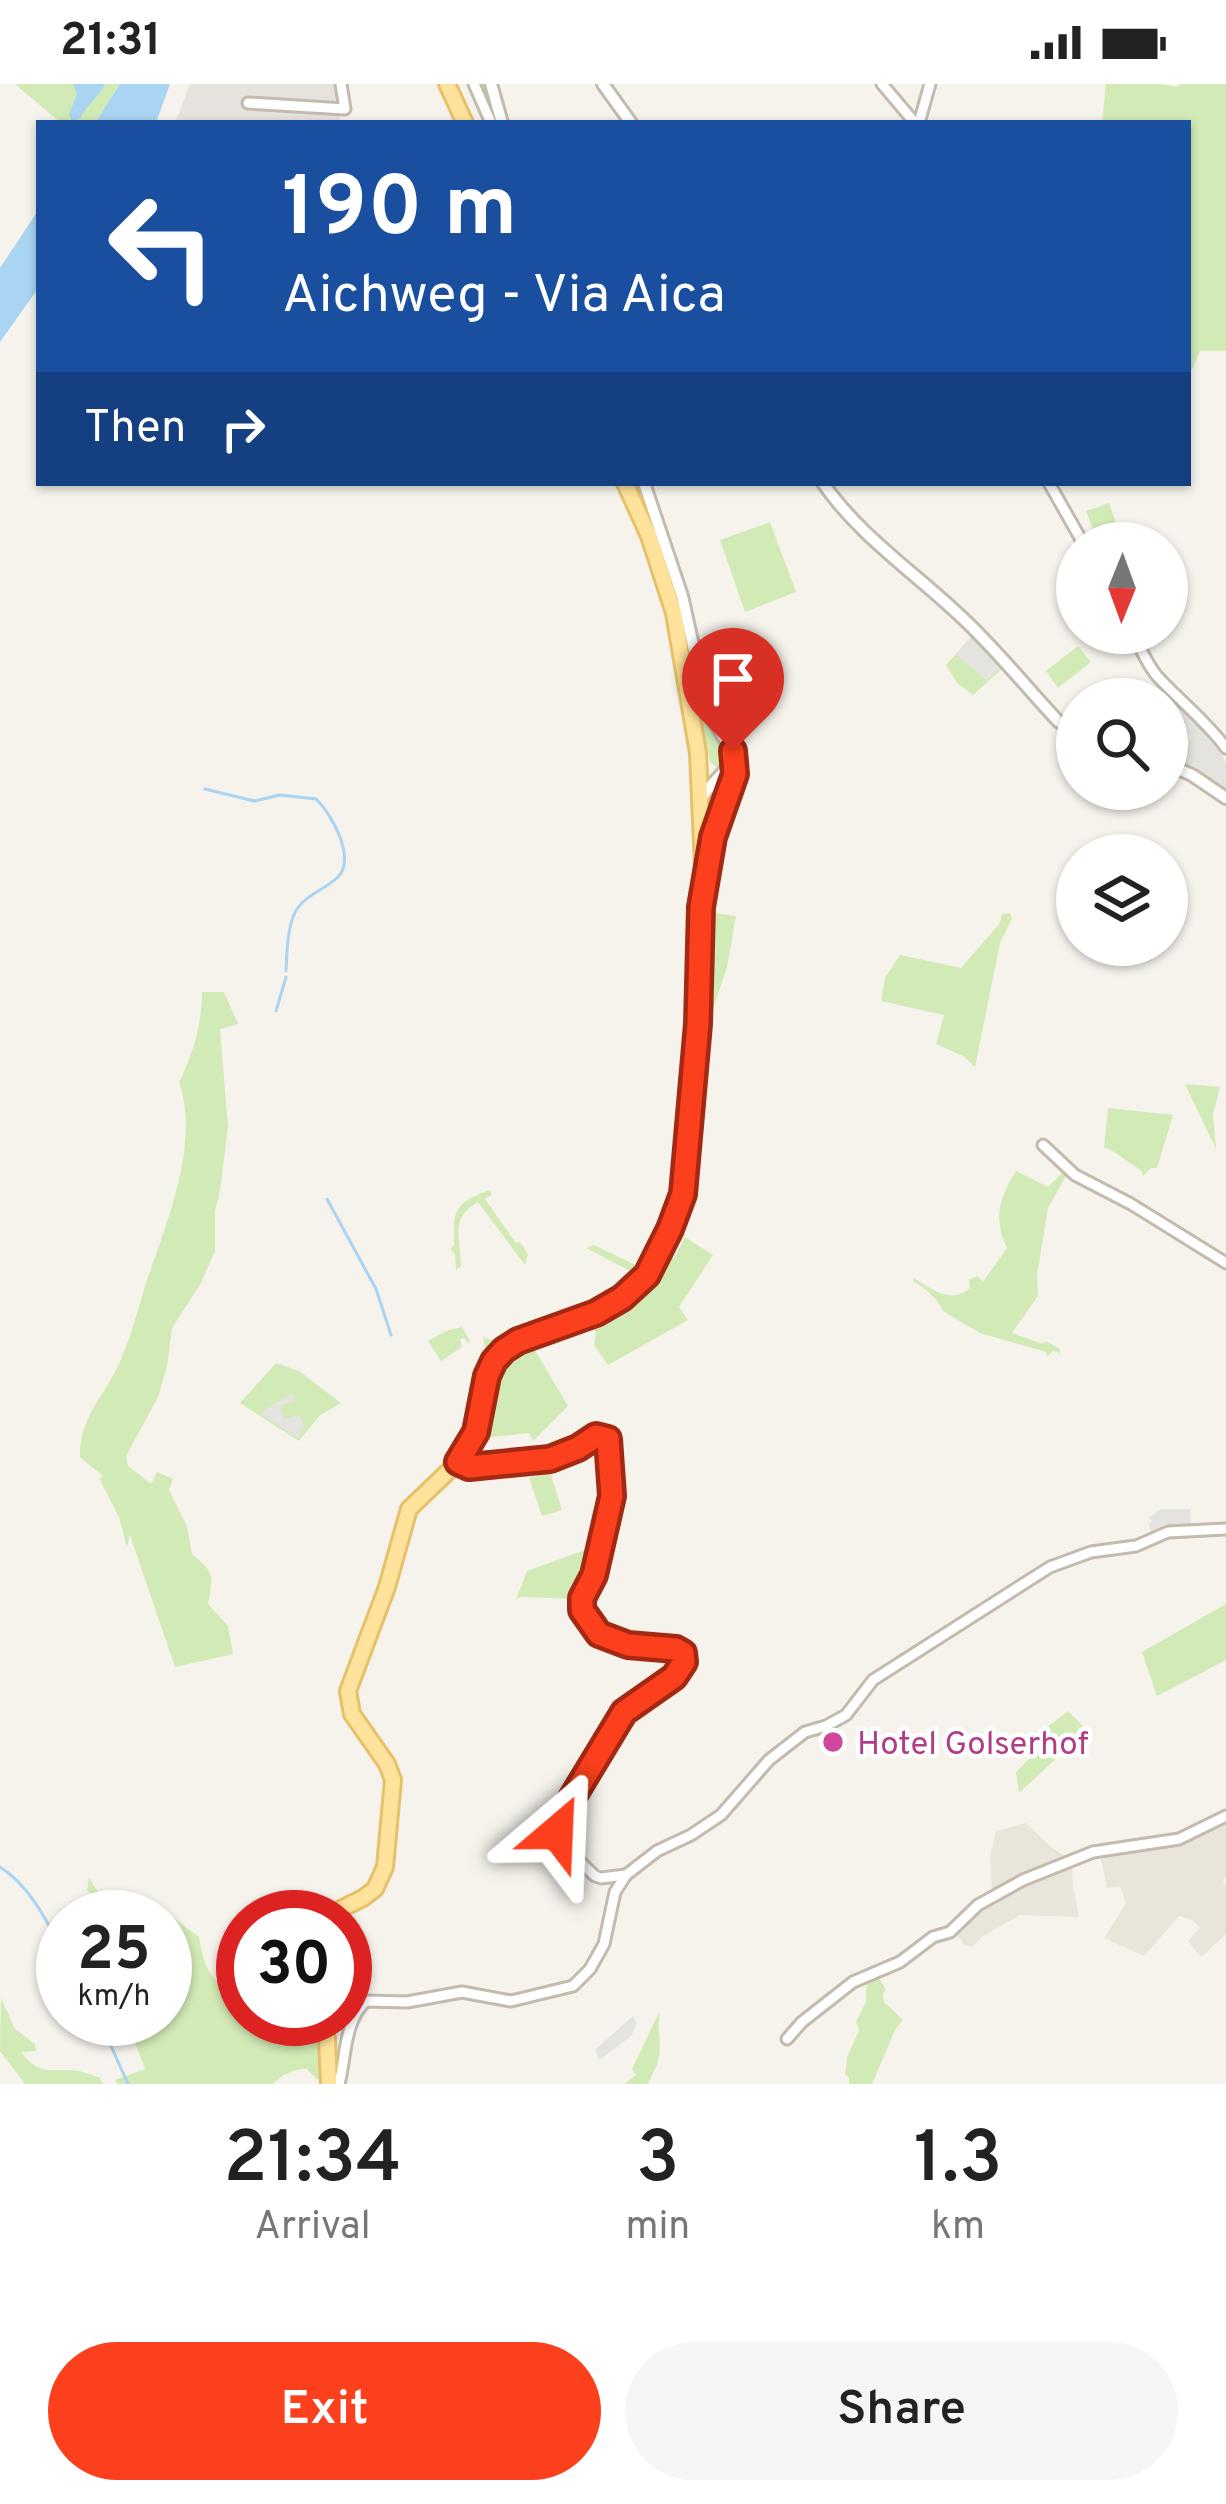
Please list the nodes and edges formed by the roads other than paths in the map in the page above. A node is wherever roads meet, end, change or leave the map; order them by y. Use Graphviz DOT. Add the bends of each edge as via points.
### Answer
graph roads {
  1 [pos="341,84"];
  2 [pos="447,84"];
  3 [pos="474,84"];
  4 [pos="491,84"];
  5 [pos="603,84"];
  6 [pos="882,84"];
  7 [pos="930,84"];
  8 [pos="248,104"];
  9 [pos="345,109"];
  10 [pos="346,120"];
  11 [pos="464,120"];
  12 [pos="489,120"];
  13 [pos="501,120"];
  14 [pos="629,120"];
  15 [pos="914,120"];
  16 [pos="918,120"];
  17 [pos="626,486"];
  18 [pos="645,486"];
  19 [pos="825,486"];
  20 [pos="1051,486"];
  21 [pos="1072,522"];
  22 [pos="1143,654"];
  23 [pos="1056,719"];
  24 [pos="729,746"];
  25 [pos="1226,748"];
  26 [pos="698,753"];
  27 [pos="729,766"];
  28 [pos="1188,773"];
  29 [pos="734,780"];
  30 [pos="702,792"];
  31 [pos="1226,798"];
  32 [pos="701,907"];
  33 [pos="1043,1145"];
  34 [pos="1226,1263"];
  35 [pos="458,1462"];
  36 [pos="1226,1529"];
  37 [pos="1226,1816"];
  38 [pos="626,1875"];
  39 [pos="372,1891"];
  40 [pos="787,2038"];
  41 [pos="327,2046"];
  42 [pos="329,2084"];
  43 [pos="339,2084"];
  1 -- 9 [label="street"];
  2 -- 11 [label="main road"];
  3 -- 12 [label="street"];
  4 -- 13 [label="street"];
  5 -- 14 [label="street"];
  6 -- 15 [label="street"];
  7 -- 16 [label="street"];
  8 -- 9 [label="street"];
  9 -- 10 [label="street"];
  17 -- 26 [label="main road" via="674,613"];
  18 -- 24 [label="street" via="705,699"];
  19 -- 23 [label="street"];
  20 -- 21 [label="street"];
  22 -- 25 [label="street"];
  24 -- 27 [label="street"];
  24 -- 29 [label="street"];
  26 -- 27 [label="street" via="707,768"];
  26 -- 30 [label="main road"];
  27 -- 30 [label="street"];
  28 -- 31 [label="street"];
  29 -- 30 [label="street" via="720,794"];
  29 -- 32 [label="street"];
  30 -- 32 [label="main road"];
  32 -- 35 [label="main road" via="690,1124 683,1194 670,1229 647,1275 622,1298 518,1341 494,1361 473,1440"];
  33 -- 34 [label="street" via="1076,1175"];
  35 -- 38 [label="street" via="550,1459 596,1436 609,1442 612,1496 582,1610 613,1641 676,1649 685,1658 674,1677 624,1712 559,1820 557,1832 596,1876"];
  35 -- 39 [label="main road" via="409,1509 348,1691 352,1714 393,1780 385,1867"];
  36 -- 38 [label="street" via="1168,1532 1035,1574 873,1680 846,1715 786,1745 721,1815"];
  37 -- 40 [label="street" via="1179,1839 1072,1859 992,1895 950,1932 853,1982"];
  38 -- 43 [label="street" via="604,1944 579,1982 512,2001 462,1992 363,2002"];
  41 -- 42 [label="main road"];
}
